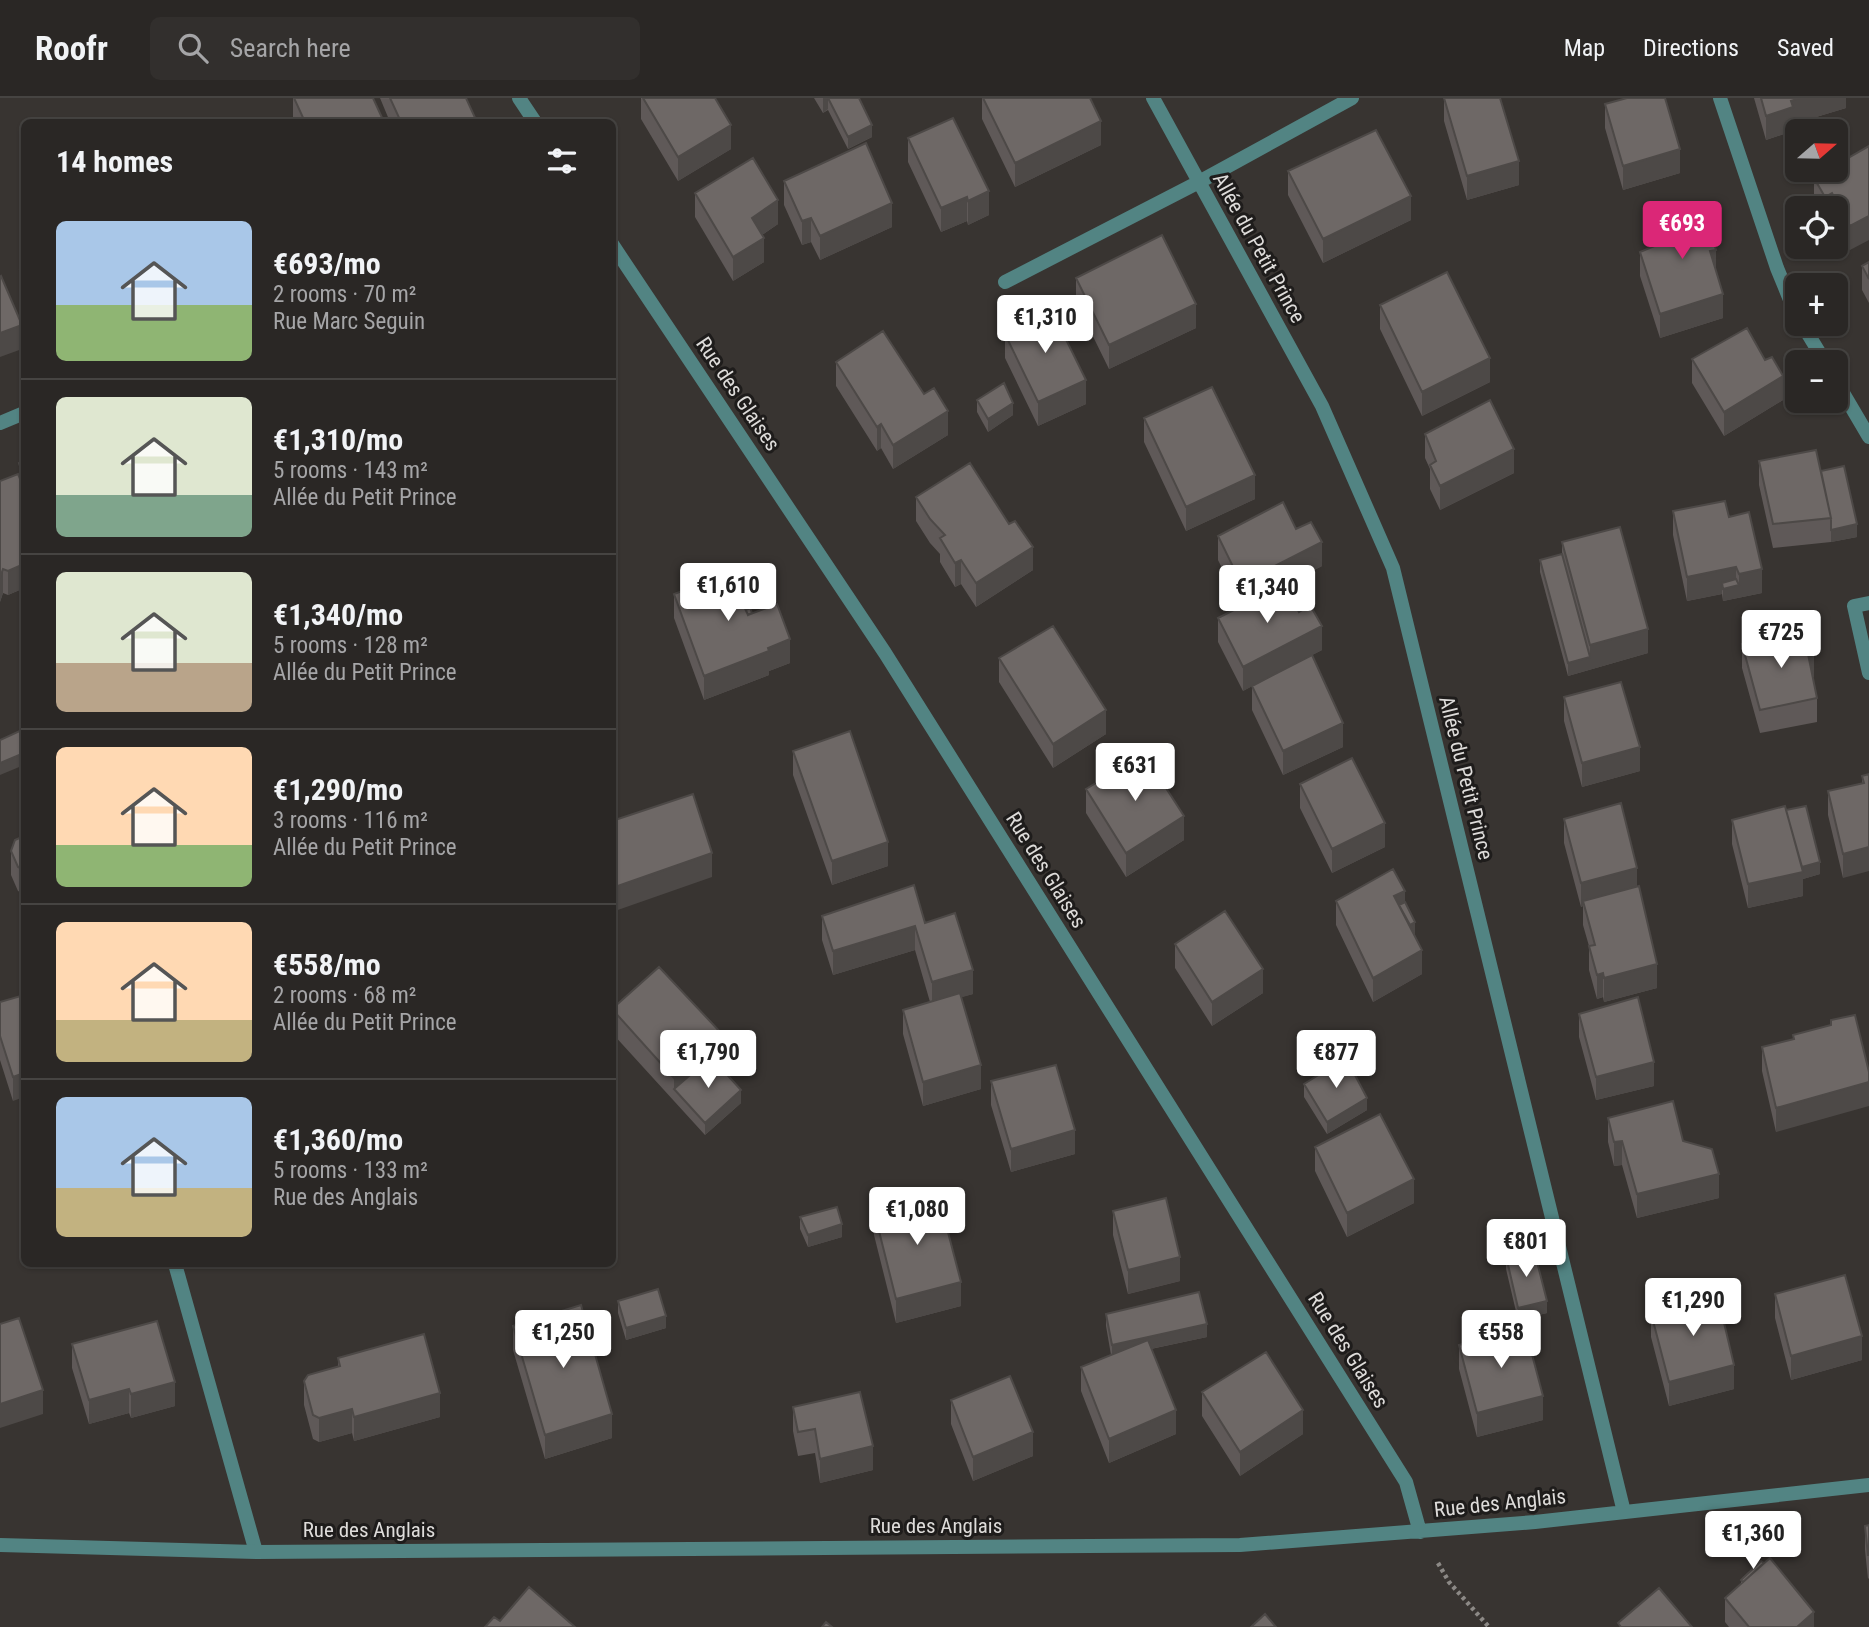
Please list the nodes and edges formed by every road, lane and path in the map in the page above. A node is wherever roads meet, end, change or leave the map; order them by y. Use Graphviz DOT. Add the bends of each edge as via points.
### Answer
graph roads {
  1 [pos="519,98"];
  2 [pos="1153,98"];
  3 [pos="1352,98"];
  4 [pos="1720,98"];
  5 [pos="533,119"];
  6 [pos="1199,182"];
  7 [pos="616,250"];
  8 [pos="1005,282"];
  9 [pos="1785,288"];
  10 [pos="1848,401"];
  11 [pos="21,414"];
  12 [pos="0,424"];
  13 [pos="1869,437"];
  14 [pos="1869,603"];
  15 [pos="1869,673"];
  16 [pos="176,1267"];
  17 [pos="1869,1485"];
  18 [pos="1625,1511"];
  19 [pos="1420,1532"];
  20 [pos="0,1545"];
  21 [pos="256,1552"];
  22 [pos="1489,1627"];
  1 -- 5 [label="street"];
  2 -- 6 [label="street, Allée du Petit Prince"];
  3 -- 6 [label="street"];
  4 -- 9 [label="street"];
  6 -- 8 [label="street"];
  6 -- 18 [label="street, Allée du Petit Prince" via="1322,406 1393,568"];
  7 -- 19 [label="street, Rue des Glaises" via="892,665 1406,1482"];
  10 -- 13 [label="street"];
  11 -- 12 [label="street"];
  14 -- 15 [label="street" via="1854,606"];
  16 -- 21 [label="street"];
  17 -- 18 [label="street, Rue des Anglais"];
  18 -- 19 [label="street, Rue des Anglais"];
  19 -- 21 [label="street, Rue des Anglais" via="1240,1545"];
  19 -- 22 [label="path" via="1449,1582"];
  20 -- 21 [label="street, Rue des Anglais"];
}
